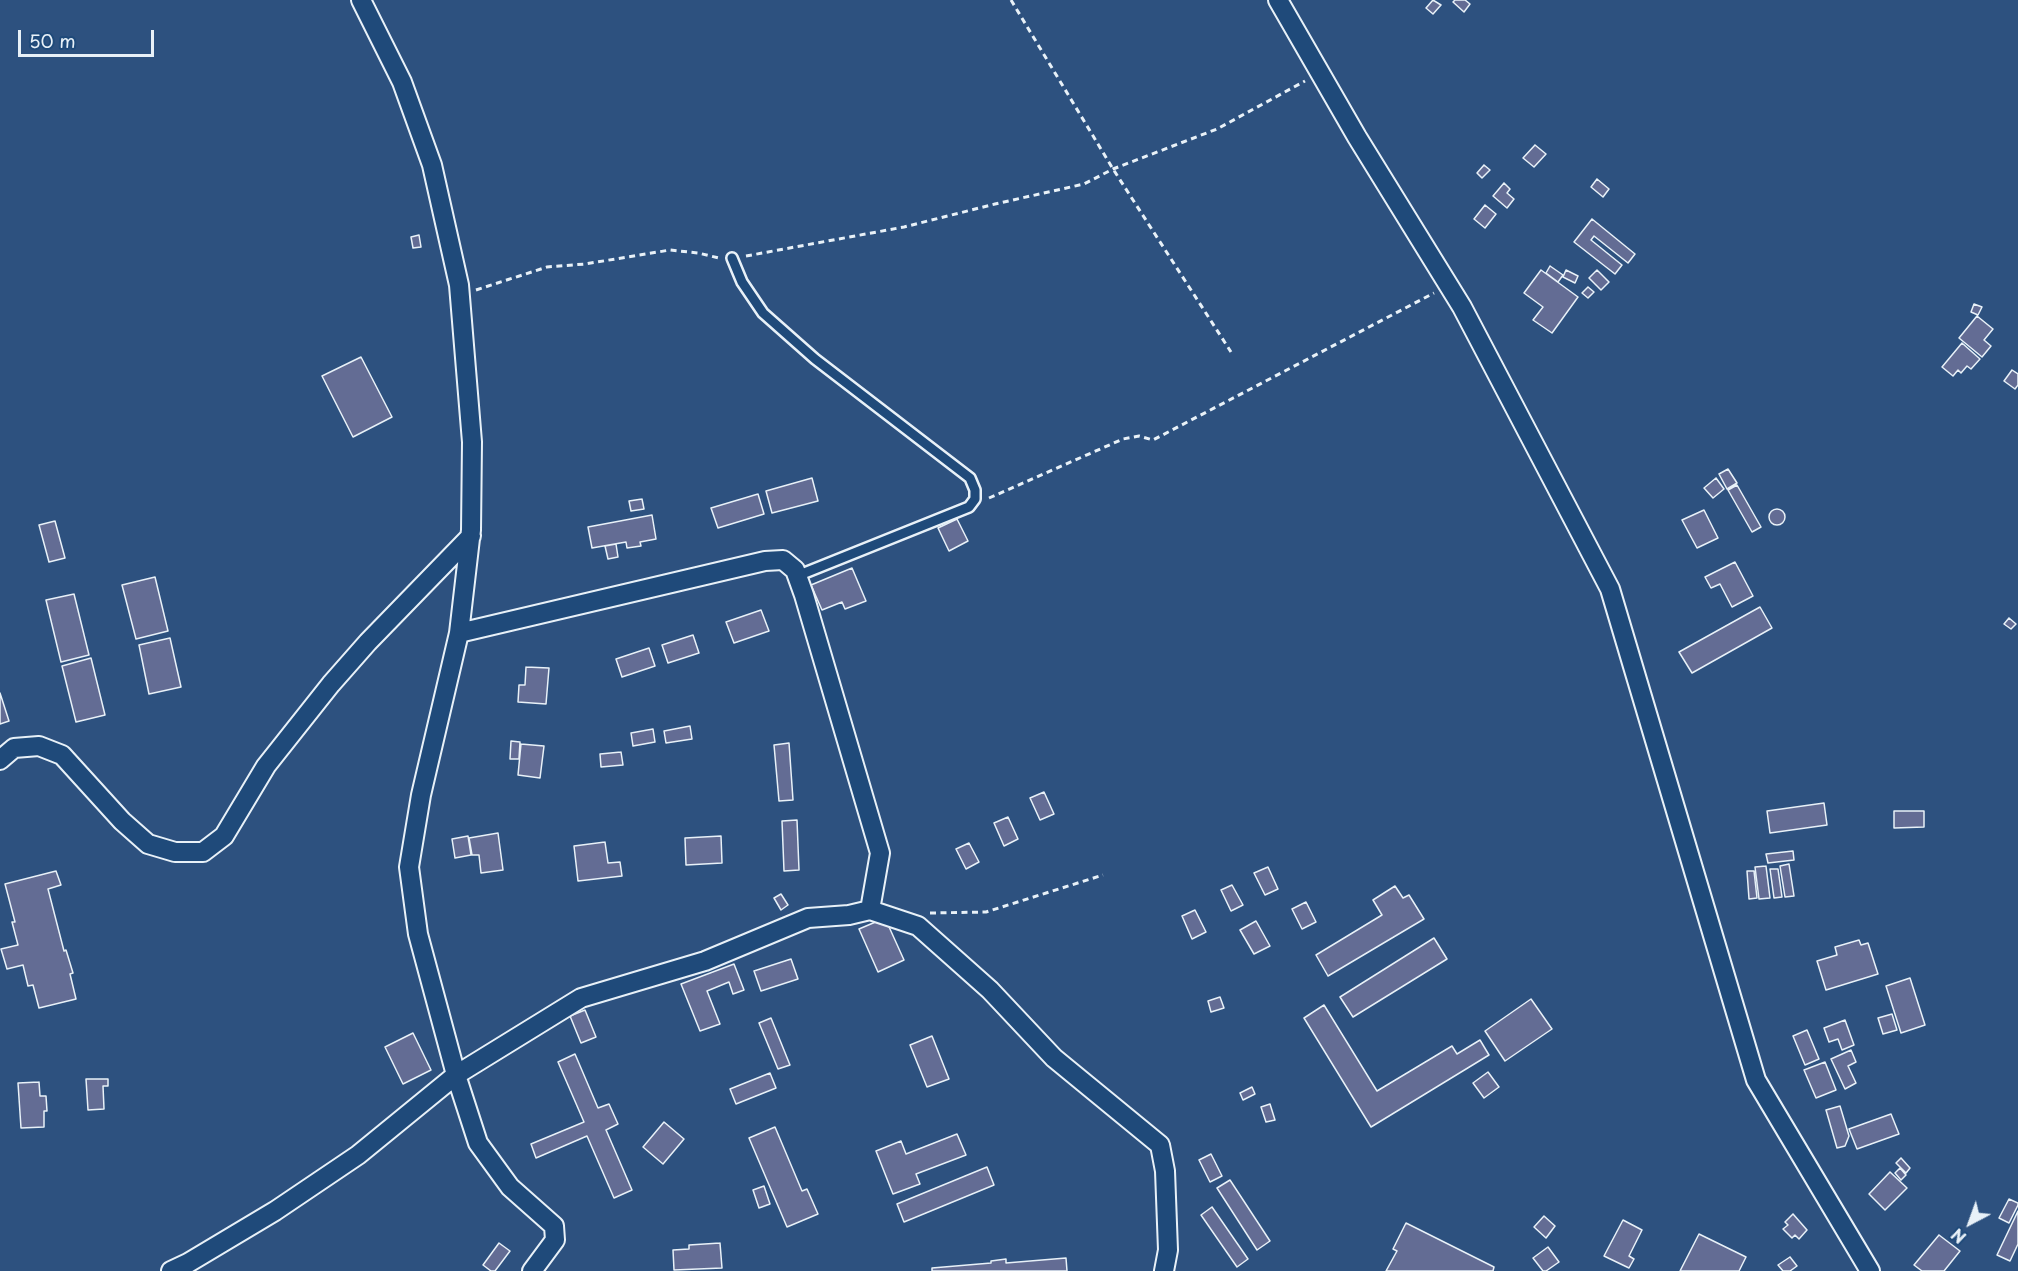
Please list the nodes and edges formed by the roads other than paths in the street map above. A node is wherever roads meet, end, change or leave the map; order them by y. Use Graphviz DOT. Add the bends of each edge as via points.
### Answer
graph roads {
  1 [pos="361,0"];
  2 [pos="1278,0"];
  3 [pos="732,258"];
  4 [pos="471,536"];
  5 [pos="797,576"];
  6 [pos="459,633"];
  7 [pos="0,760"];
  8 [pos="870,910"];
  9 [pos="456,1075"];
  10 [pos="171,1271"];
  11 [pos="532,1271"];
  12 [pos="1164,1271"];
  13 [pos="1870,1271"];
  1 -- 4 [label="street" via="402,82 432,165 460,296 472,442"];
  2 -- 13 [label="street" via="1462,307 1610,589 1756,1080"];
  3 -- 5 [label="lane" via="742,282 763,313 815,359 970,478 975,489 975,500 969,507"];
  4 -- 6 [label="street"];
  4 -- 7 [label="street" via="331,684 266,766 224,836 203,852 175,852 148,844 62,755 39,746 14,748"];
  5 -- 6 [label="street" via="783,560 765,561"];
  5 -- 8 [label="street" via="880,853"];
  6 -- 9 [label="street" via="422,795 410,867 418,934"];
  8 -- 9 [label="street" via="808,918 705,961 580,998"];
  8 -- 12 [label="street" via="918,926 990,990 1054,1058 1160,1145 1165,1171 1168,1250"];
  9 -- 10 [label="street" via="358,1155 275,1211"];
  9 -- 11 [label="street" via="478,1143 510,1187 554,1226 555,1240"];
}
